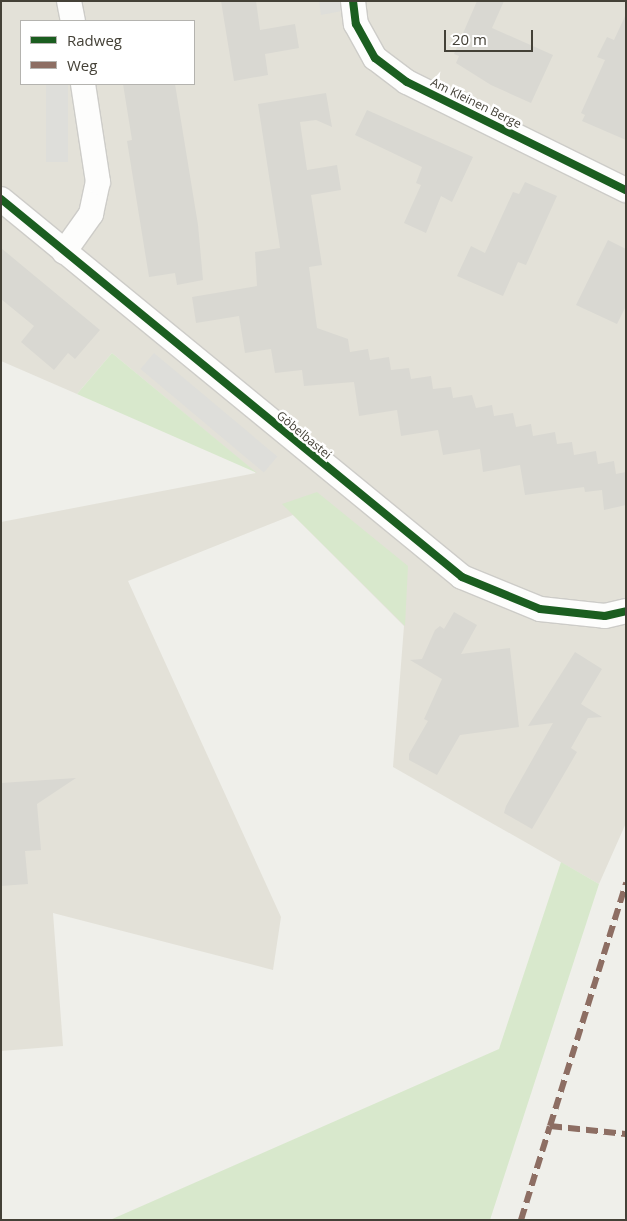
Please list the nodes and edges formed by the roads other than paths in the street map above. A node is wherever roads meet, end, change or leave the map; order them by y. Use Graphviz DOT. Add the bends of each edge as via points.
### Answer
graph roads {
  1 [pos="70,1"];
  2 [pos="353,1"];
  3 [pos="73,20"];
  4 [pos="83,85"];
  5 [pos="626,190"];
  6 [pos="1,200"];
  7 [pos="64,252"];
  8 [pos="626,610"];
  1 -- 3 [label="street"];
  2 -- 5 [label="street, Am Kleinen Berge" via="356,24 375,58 407,82"];
  4 -- 7 [label="street" via="98,182 91,214"];
  6 -- 7 [label="street, Göbelbastei"];
  7 -- 8 [label="street, Göbelbastei" via="462,577 540,609 605,616"];
}
